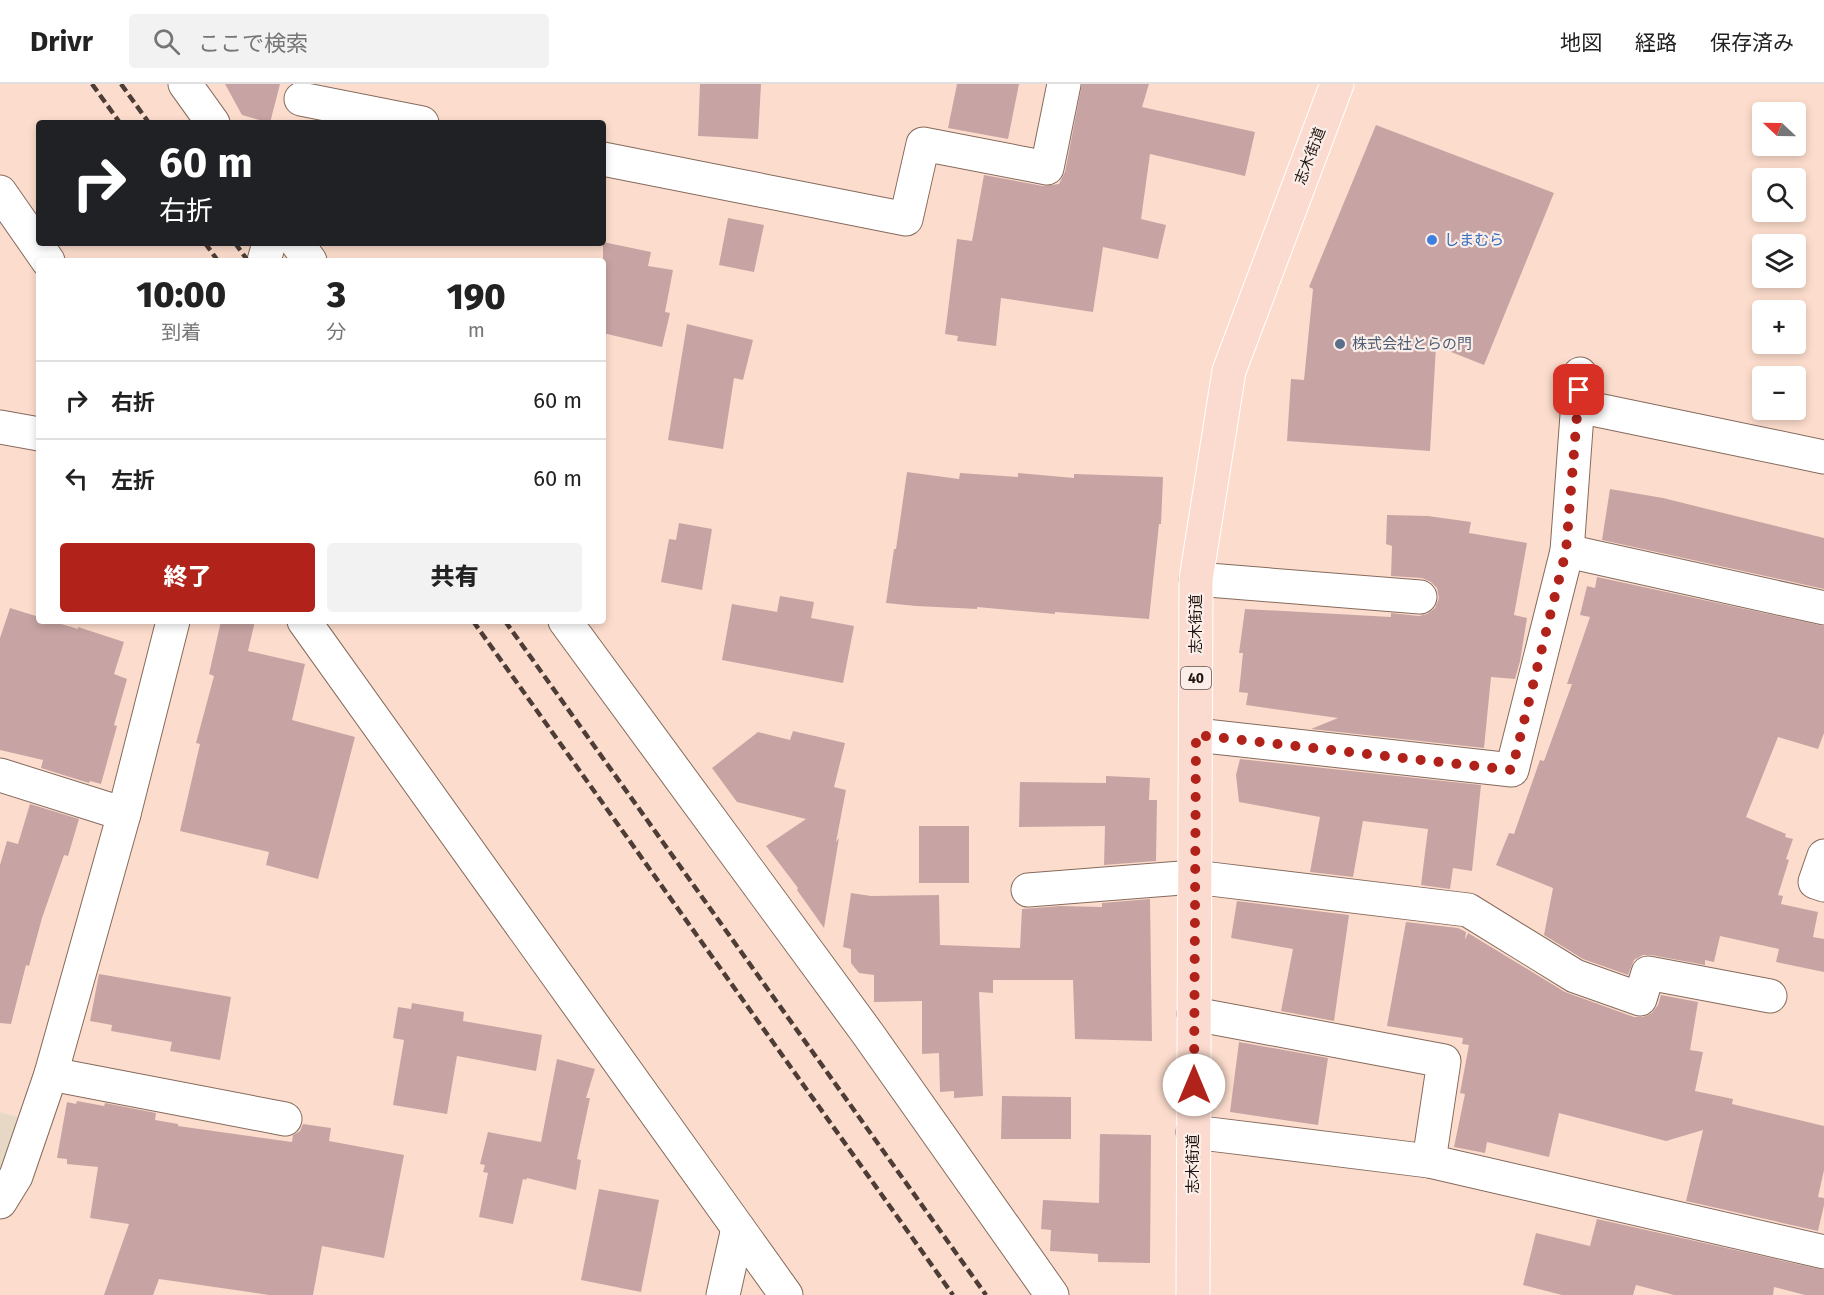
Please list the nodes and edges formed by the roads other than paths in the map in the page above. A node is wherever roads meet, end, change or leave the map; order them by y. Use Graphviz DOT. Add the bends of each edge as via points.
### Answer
graph roads {
  1 [pos="185,84"];
  2 [pos="1064,84"];
  3 [pos="1337,84"];
  4 [pos="300,102"];
  5 [pos="211,120"];
  6 [pos="405,120"];
  7 [pos="606,160"];
  8 [pos="0,192"];
  9 [pos="36,244"];
  10 [pos="0,427"];
  11 [pos="36,433"];
  12 [pos="1824,457"];
  13 [pos="1566,551"];
  14 [pos="1196,579"];
  15 [pos="1420,597"];
  16 [pos="1824,608"];
  17 [pos="172,624"];
  18 [pos="306,624"];
  19 [pos="567,624"];
  20 [pos="1196,735"];
  21 [pos="0,775"];
  22 [pos="124,814"];
  23 [pos="1824,856"];
  24 [pos="1194,877"];
  25 [pos="1824,885"];
  26 [pos="1028,890"];
  27 [pos="1770,996"];
  28 [pos="1194,1014"];
  29 [pos="51,1074"];
  30 [pos="285,1119"];
  31 [pos="1193,1132"];
  32 [pos="1429,1161"];
  33 [pos="0,1202"];
  34 [pos="738,1228"];
  35 [pos="1824,1252"];
  36 [pos="723,1295"];
  37 [pos="786,1295"];
  38 [pos="1052,1295"];
  39 [pos="1193,1295"];
  1 -- 5 [label="street"];
  2 -- 7 [label="street" via="1047,168 923,144 906,219"];
  3 -- 14 [label="main road, 志木街道 / 40" via="1229,371"];
  4 -- 6 [label="street"];
  8 -- 9 [label="street"];
  10 -- 11 [label="street"];
  12 -- 13 [label="street" via="1579,390"];
  13 -- 16 [label="street"];
  13 -- 20 [label="street" via="1512,770"];
  14 -- 15 [label="street"];
  14 -- 20 [label="main road, 志木街道 / 40"];
  17 -- 22 [label="street"];
  18 -- 34 [label="street"];
  19 -- 38 [label="street" via="868,1034"];
  20 -- 24 [label="main road, 志木街道 / 40"];
  21 -- 22 [label="street"];
  22 -- 29 [label="street"];
  23 -- 25 [label="street" via="1815,882"];
  24 -- 26 [label="street"];
  24 -- 27 [label="street" via="1468,910 1575,976 1640,999 1648,973"];
  24 -- 28 [label="main road, 志木街道 / 40"];
  28 -- 31 [label="main road, 志木街道 / 40"];
  28 -- 32 [label="street" via="1444,1061"];
  29 -- 30 [label="street"];
  29 -- 33 [label="street" via="16,1176"];
  31 -- 32 [label="street"];
  31 -- 39 [label="main road, 志木街道 / 40"];
  32 -- 35 [label="street"];
  34 -- 36 [label="street"];
  34 -- 37 [label="street"];
}
